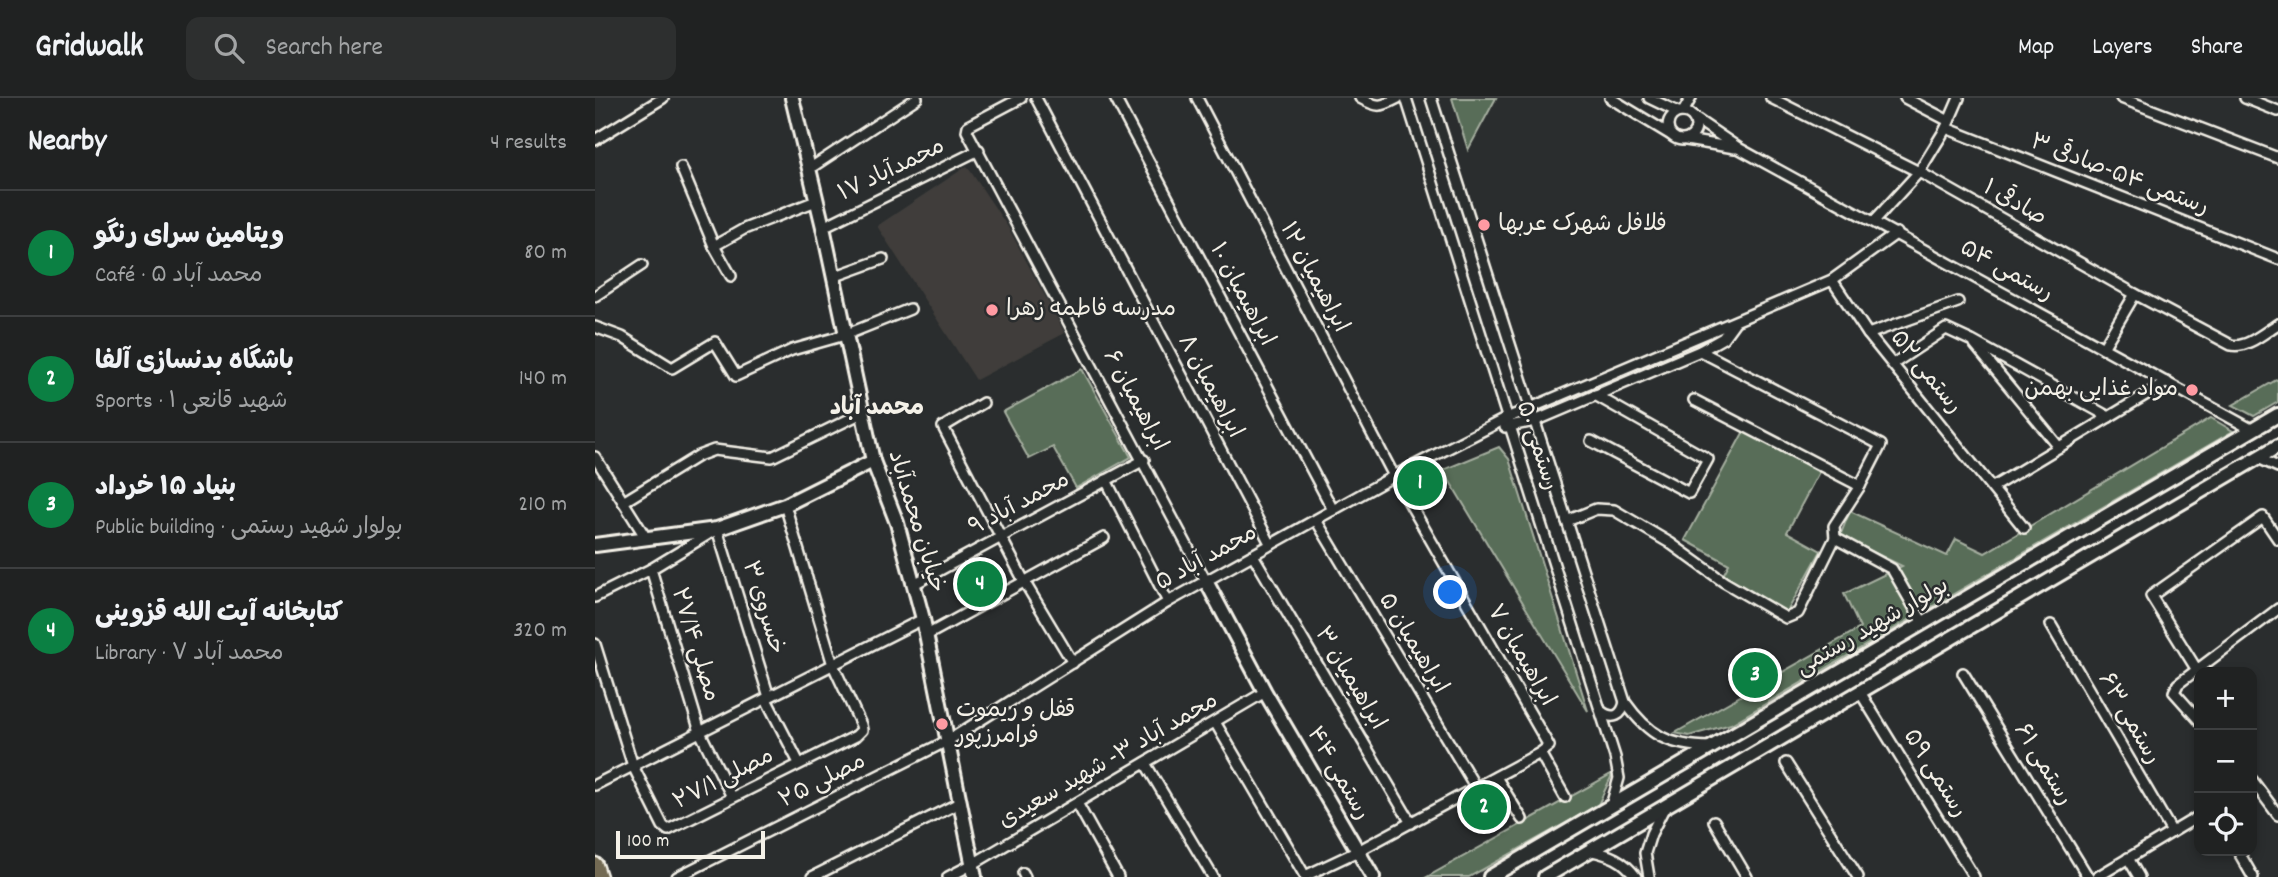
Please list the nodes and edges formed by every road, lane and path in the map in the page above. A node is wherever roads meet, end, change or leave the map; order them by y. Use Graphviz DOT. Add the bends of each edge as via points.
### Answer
graph roads {
  1 [pos="663,98"];
  2 [pos="792,98"];
  3 [pos="917,98"];
  4 [pos="1021,98"];
  5 [pos="1036,98"];
  6 [pos="1115,98"];
  7 [pos="1197,98"];
  8 [pos="1360,98"];
  9 [pos="1398,98"];
  10 [pos="1406,98"];
  11 [pos="1431,98"];
  12 [pos="1610,98"];
  13 [pos="1649,98"];
  14 [pos="1691,98"];
  15 [pos="1771,98"];
  16 [pos="1905,98"];
  17 [pos="1959,98"];
  18 [pos="2121,98"];
  19 [pos="2245,98"];
  20 [pos="2278,111"];
  21 [pos="1681,112"];
  22 [pos="1693,117"];
  23 [pos="1947,125"];
  24 [pos="1671,135"];
  25 [pos="595,140"];
  26 [pos="1686,140"];
  27 [pos="1740,149"];
  28 [pos="979,150"];
  29 [pos="2278,158"];
  30 [pos="681,167"];
  31 [pos="810,169"];
  32 [pos="1919,172"];
  33 [pos="816,201"];
  34 [pos="1874,221"];
  35 [pos="823,227"];
  36 [pos="1896,233"];
  37 [pos="715,246"];
  38 [pos="883,259"];
  39 [pos="2278,259"];
  40 [pos="642,265"];
  41 [pos="731,276"];
  42 [pos="833,277"];
  43 [pos="1832,280"];
  44 [pos="2135,294"];
  45 [pos="595,296"];
  46 [pos="1958,302"];
  47 [pos="910,309"];
  48 [pos="1735,321"];
  49 [pos="2278,324"];
  50 [pos="595,327"];
  51 [pos="1868,334"];
  52 [pos="845,335"];
  53 [pos="1972,341"];
  54 [pos="2103,348"];
  55 [pos="1700,351"];
  56 [pos="1893,364"];
  57 [pos="2167,382"];
  58 [pos="1595,395"];
  59 [pos="1694,400"];
  60 [pos="983,403"];
  61 [pos="1531,408"];
  62 [pos="862,413"];
  63 [pos="2278,415"];
  64 [pos="2109,417"];
  65 [pos="1535,421"];
  66 [pos="1508,423"];
  67 [pos="2253,430"];
  68 [pos="1591,441"];
  69 [pos="2278,446"];
  70 [pos="2059,447"];
  71 [pos="595,457"];
  72 [pos="2258,458"];
  73 [pos="1144,460"];
  74 [pos="873,461"];
  75 [pos="2278,467"];
  76 [pos="1394,476"];
  77 [pos="1106,480"];
  78 [pos="1860,486"];
  79 [pos="1993,487"];
  80 [pos="623,502"];
  81 [pos="785,505"];
  82 [pos="1333,510"];
  83 [pos="1316,520"];
  84 [pos="1567,521"];
  85 [pos="2024,528"];
  86 [pos="717,529"];
  87 [pos="1000,537"];
  88 [pos="646,538"];
  89 [pos="1104,538"];
  90 [pos="1835,538"];
  91 [pos="2278,539"];
  92 [pos="595,545"];
  93 [pos="1271,545"];
  94 [pos="1253,555"];
  95 [pos="651,569"];
  96 [pos="1206,581"];
  97 [pos="1025,583"];
  98 [pos="914,584"];
  99 [pos="595,597"];
  100 [pos="1168,602"];
  101 [pos="2278,609"];
  102 [pos="923,619"];
  103 [pos="1923,623"];
  104 [pos="2051,625"];
  105 [pos="927,635"];
  106 [pos="595,644"];
  107 [pos="1073,663"];
  108 [pos="833,665"];
  109 [pos="2195,667"];
  110 [pos="2201,667"];
  111 [pos="2194,672"];
  112 [pos="1963,673"];
  113 [pos="1265,692"];
  114 [pos="1860,692"];
  115 [pos="768,698"];
  116 [pos="1625,702"];
  117 [pos="1602,712"];
  118 [pos="2194,714"];
  119 [pos="1215,722"];
  120 [pos="700,732"];
  121 [pos="949,740"];
  122 [pos="1712,747"];
  123 [pos="1540,753"];
  124 [pos="1145,763"];
  125 [pos="1786,763"];
  126 [pos="799,764"];
  127 [pos="633,766"];
  128 [pos="1496,777"];
  129 [pos="595,785"];
  130 [pos="1476,788"];
  131 [pos="2257,788"];
  132 [pos="732,797"];
  133 [pos="1565,797"];
  134 [pos="961,802"];
  135 [pos="1077,803"];
  136 [pos="1611,806"];
  137 [pos="1664,808"];
  138 [pos="2278,815"];
  139 [pos="2194,819"];
  140 [pos="1522,820"];
  141 [pos="1714,821"];
  142 [pos="1411,823"];
  143 [pos="2172,832"];
  144 [pos="1590,850"];
  145 [pos="1358,851"];
  146 [pos="2241,856"];
  147 [pos="2128,858"];
  148 [pos="595,865"];
  149 [pos="974,871"];
  150 [pos="1305,876"];
  151 [pos="599,877"];
  152 [pos="677,877"];
  153 [pos="812,877"];
  154 [pos="948,877"];
  155 [pos="1118,877"];
  156 [pos="1213,877"];
  157 [pos="1373,877"];
  158 [pos="1490,877"];
  159 [pos="1545,877"];
  160 [pos="1636,877"];
  161 [pos="1649,877"];
  162 [pos="1747,877"];
  163 [pos="1858,877"];
  164 [pos="1975,877"];
  165 [pos="2088,877"];
  166 [pos="2097,877"];
  167 [pos="2139,877"];
  168 [pos="2253,877"];
  1 -- 25 [label="street"];
  2 -- 31 [label="main road, خیابان محمدآباد"];
  3 -- 31 [label="street"];
  4 -- 28 [label="street, ابراهیمیان ۶" via="967,128"];
  5 -- 93 [label="street, ابراهیمیان ۸"];
  6 -- 82 [label="street, ابراهیمیان ۱۰"];
  7 -- 76 [label="street, ابراهیمیان ۱۲"];
  8 -- 9 [label="street" via="1383,106"];
  10 -- 66 [label="street, رستمی ۵۰"];
  11 -- 61 [label="street, رستمی ۵۰"];
  12 -- 24 [label="street"];
  13 -- 21 [label="street"];
  14 -- 21 [label="street"];
  15 -- 32 [label="street, صادقی ۱"];
  16 -- 23 [label="street, رستمی ۵۴-صادقی ۳"];
  17 -- 23 [label="street"];
  18 -- 29 [label="street"];
  19 -- 20 [label="street"];
  21 -- 22 [label="street"];
  21 -- 24 [label="street" via="1669,119"];
  22 -- 26 [label="street" via="1696,128"];
  22 -- 27 [label="street, رستمی ۵۴"];
  23 -- 32 [label="street"];
  23 -- 39 [label="street, رستمی ۵۴-صادقی ۳"];
  24 -- 26 [label="street"];
  26 -- 27 [label="street, رستمی ۵۴"];
  27 -- 34 [label="street, رستمی ۵۴"];
  28 -- 35 [label="street, محمدآباد ۱۷"];
  28 -- 73 [label="street, ابراهیمیان ۶"];
  30 -- 37 [label="street"];
  31 -- 33 [label="main road, خیابان محمدآباد"];
  32 -- 34 [label="street"];
  32 -- 44 [label="street, صادقی ۱"];
  33 -- 35 [label="main road, خیابان محمدآباد"];
  33 -- 37 [label="street" via="744,229"];
  34 -- 36 [label="street, رستمی ۵۴"];
  35 -- 42 [label="main road, خیابان محمدآباد"];
  36 -- 43 [label="street"];
  36 -- 54 [label="street, رستمی ۵۴"];
  37 -- 41 [label="street"];
  38 -- 42 [label="street"];
  40 -- 45 [label="street"];
  42 -- 52 [label="main road, خیابان محمدآباد"];
  43 -- 48 [label="street"];
  43 -- 51 [label="street, رستمی ۵۲"];
  44 -- 49 [label="street, صادقی ۱" via="2237,347"];
  44 -- 54 [label="street"];
  46 -- 51 [label="street"];
  47 -- 52 [label="street"];
  48 -- 55 [label="street" via="1723,338"];
  48 -- 61 [label="street"];
  50 -- 52 [label="street" via="622,337 672,368 715,342 736,376 792,350"];
  51 -- 56 [label="street, رستمی ۵۲"];
  52 -- 62 [label="main road, خیابان محمدآباد"];
  53 -- 56 [label="street" via="1946,329"];
  53 -- 64 [label="street"];
  53 -- 70 [label="street"];
  54 -- 57 [label="street, رستمی ۵۴"];
  55 -- 58 [label="street"];
  55 -- 78 [label="street" via="1881,446"];
  56 -- 79 [label="street, رستمی ۵۲"];
  57 -- 64 [label="street"];
  57 -- 67 [label="street, رستمی ۵۴"];
  58 -- 65 [label="street"];
  58 -- 68 [label="street" via="1708,459 1689,493"];
  59 -- 78 [label="street"];
  60 -- 87 [label="street" via="943,427"];
  61 -- 65 [label="street, رستمی ۵۰"];
  61 -- 66 [label="street"];
  62 -- 74 [label="main road, خیابان محمدآباد"];
  62 -- 80 [label="street" via="772,457 714,450"];
  63 -- 67 [label="main road, بولوار شهید رستمی"];
  64 -- 70 [label="street"];
  65 -- 66 [label="street"];
  65 -- 84 [label="street, رستمی ۵۰"];
  66 -- 76 [label="street, محمد آباد ۵" via="1493,426"];
  66 -- 117 [label="street, رستمی ۵۰"];
  67 -- 103 [label="main road, بولوار شهید رستمی"];
  69 -- 72 [label="main road, بولوار شهید رستمی"];
  70 -- 79 [label="street"];
  71 -- 80 [label="street"];
  72 -- 75 [label="street"];
  72 -- 114 [label="main road, بولوار شهید رستمی"];
  73 -- 77 [label="street, محمد آباد ۹"];
  73 -- 96 [label="street, ابراهیمیان ۶"];
  74 -- 81 [label="main road"];
  74 -- 98 [label="main road, خیابان محمدآباد"];
  76 -- 82 [label="street, محمد آباد ۵"];
  76 -- 123 [label="street, ابراهیمیان ۷" via="1549,746"];
  77 -- 87 [label="street, محمد آباد ۹"];
  77 -- 100 [label="street"];
  78 -- 90 [label="street" via="1834,526"];
  79 -- 85 [label="street, رستمی ۵۲"];
  80 -- 88 [label="street"];
  81 -- 86 [label="main road"];
  81 -- 108 [label="street"];
  82 -- 83 [label="street, محمد آباد ۵"];
  83 -- 93 [label="street, محمد آباد ۵"];
  83 -- 130 [label="street, ابراهیمیان ۵"];
  84 -- 90 [label="street" via="1596,509 1614,510 1786,618 1798,613"];
  84 -- 116 [label="street, رستمی ۵۰"];
  86 -- 88 [label="main road"];
  86 -- 95 [label="street"];
  86 -- 115 [label="street, خسروی ۳"];
  87 -- 97 [label="street"];
  87 -- 98 [label="street, محمد آباد ۹"];
  88 -- 92 [label="main road"];
  89 -- 97 [label="street"];
  90 -- 103 [label="street" via="1892,569"];
  91 -- 109 [label="street" via="2263,517 2151,596"];
  93 -- 94 [label="street, محمد آباد ۵"];
  94 -- 96 [label="street, محمد آباد ۵"];
  94 -- 142 [label="street, ابراهیمیان ۳"];
  95 -- 99 [label="street"];
  95 -- 120 [label="street, مصلی ۲۷/۴"];
  96 -- 100 [label="street, محمد آباد ۵"];
  96 -- 113 [label="main road, رستمی ۴۴"];
  97 -- 105 [label="street"];
  97 -- 107 [label="street"];
  98 -- 102 [label="main road, خیابان محمدآباد"];
  100 -- 107 [label="street, محمد آباد ۵"];
  101 -- 110 [label="street"];
  102 -- 105 [label="main road, خیابان محمدآباد"];
  102 -- 108 [label="street"];
  103 -- 122 [label="main road, بولوار شهید رستمی"];
  104 -- 143 [label="street, رستمی ۶۳"];
  105 -- 121 [label="main road, خیابان محمدآباد"];
  106 -- 127 [label="street"];
  107 -- 121 [label="street, محمد آباد ۵"];
  108 -- 115 [label="street"];
  108 -- 126 [label="street, مصلی ۲۷/۱" via="862,730"];
  111 -- 118 [label="street" via="2174,692"];
  112 -- 165 [label="street, رستمی ۶۱"];
  113 -- 119 [label="street, محمد آباد ۳- شهید سعیدی"];
  113 -- 145 [label="main road, رستمی ۴۴"];
  114 -- 137 [label="main road, بولوار شهید رستمی"];
  114 -- 164 [label="street, رستمی ۵۹"];
  115 -- 120 [label="street"];
  115 -- 126 [label="street, خسروی ۳"];
  116 -- 117 [label="street" via="1617,716"];
  116 -- 122 [label="street, رستمی ۵۰" via="1651,732 1669,741"];
  117 -- 136 [label="street, رستمی ۵۰" via="1619,778"];
  119 -- 124 [label="street, محمد آباد ۳- شهید سعیدی"];
  119 -- 150 [label="street"];
  120 -- 127 [label="street"];
  120 -- 132 [label="street, مصلی ۲۷/۴"];
  121 -- 134 [label="main road, خیابان محمدآباد"];
  121 -- 152 [label="street, مصلی ۲۵"];
  122 -- 136 [label="main road, بولوار شهید رستمی"];
  123 -- 128 [label="street"];
  123 -- 133 [label="street"];
  124 -- 135 [label="street, محمد آباد ۳- شهید سعیدی"];
  124 -- 156 [label="street"];
  125 -- 163 [label="street"];
  126 -- 132 [label="street, مصلی ۲۷/۱"];
  127 -- 129 [label="street"];
  127 -- 132 [label="street, مصلی ۲۷/۱" via="668,830"];
  128 -- 130 [label="street"];
  128 -- 140 [label="street"];
  130 -- 142 [label="street"];
  131 -- 138 [label="street"];
  134 -- 149 [label="main road, خیابان محمدآباد"];
  134 -- 153 [label="street"];
  135 -- 149 [label="street, محمد آباد ۳- شهید سعیدی"];
  135 -- 155 [label="street"];
  136 -- 158 [label="main road, بولوار شهید رستمی"];
  137 -- 144 [label="main road, بولوار شهید رستمی"];
  137 -- 161 [label="street" via="1645,853"];
  139 -- 143 [label="street"];
  141 -- 162 [label="street"];
  142 -- 145 [label="street"];
  143 -- 147 [label="street"];
  144 -- 159 [label="main road, بولوار شهید رستمی"];
  144 -- 160 [label="street" via="1615,857"];
  145 -- 150 [label="street"];
  145 -- 157 [label="main road, رستمی ۴۴"];
  146 -- 168 [label="street"];
  147 -- 166 [label="street"];
  147 -- 167 [label="street"];
  148 -- 151 [label="main road"];
  149 -- 154 [label="street, محمد آباد ۳- شهید سعیدی"];
}
